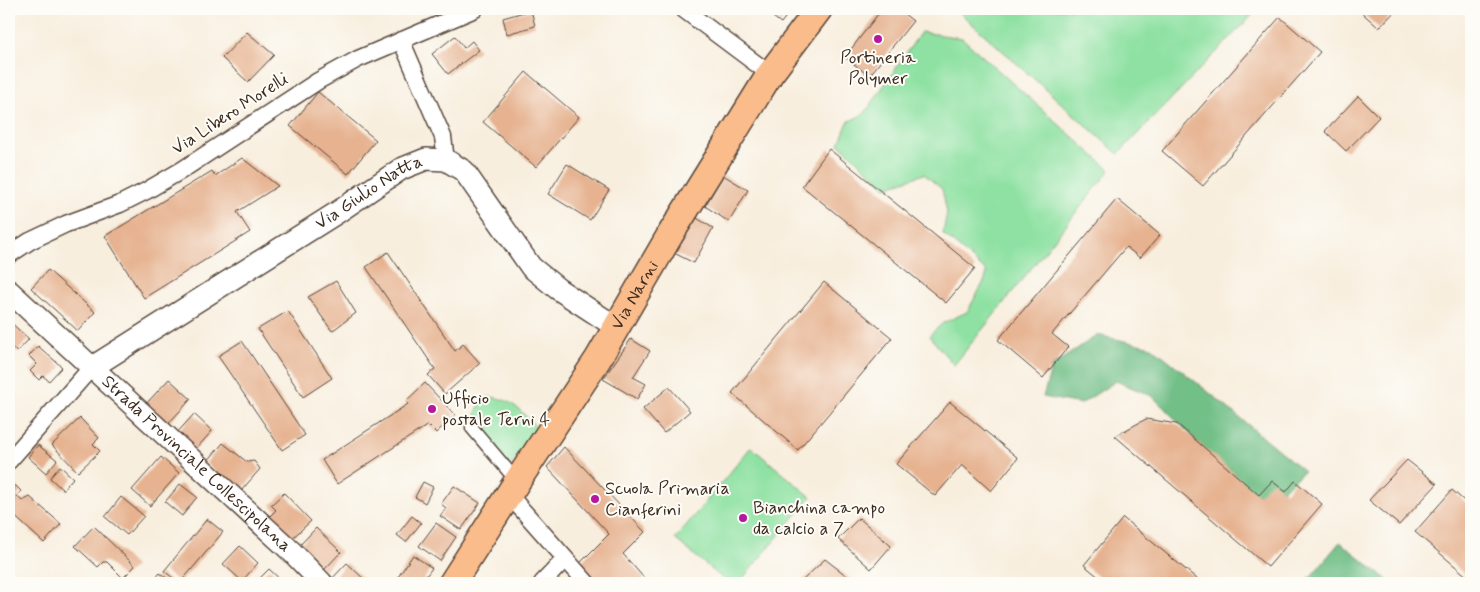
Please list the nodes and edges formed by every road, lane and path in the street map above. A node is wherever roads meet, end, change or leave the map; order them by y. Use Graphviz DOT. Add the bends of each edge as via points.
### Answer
graph roads {
  1 [pos="475,9"];
  2 [pos="683,9"];
  3 [pos="819,9"];
  4 [pos="401,40"];
  5 [pos="770,74"];
  6 [pos="446,160"];
  7 [pos="9,255"];
  8 [pos="9,291"];
  9 [pos="616,327"];
  10 [pos="91,368"];
  11 [pos="472,428"];
  12 [pos="9,461"];
  13 [pos="513,488"];
  14 [pos="565,559"];
  15 [pos="322,583"];
  16 [pos="452,583"];
  17 [pos="542,583"];
  18 [pos="587,583"];
  1 -- 4 [label="street, Via Libero Morelli"];
  2 -- 5 [label="street"];
  3 -- 5 [label="main road, Via Narni"];
  4 -- 6 [label="street" via="443,137"];
  4 -- 7 [label="street, Via Libero Morelli" via="318,81 146,191 66,224"];
  5 -- 9 [label="main road, Via Narni"];
  6 -- 9 [label="street, Via Giulio Natta" via="464,171 531,267 558,290"];
  6 -- 10 [label="street, Via Giulio Natta" via="426,159 401,169"];
  8 -- 10 [label="street, Strada Provinciale Collescipolana"];
  9 -- 13 [label="main road, Via Narni"];
  10 -- 12 [label="street"];
  10 -- 15 [label="street, Strada Provinciale Collescipolana"];
  11 -- 13 [label="street" via="510,473"];
  13 -- 14 [label="street"];
  13 -- 16 [label="main road, Via Narni"];
  14 -- 17 [label="street"];
  14 -- 18 [label="street"];
}
